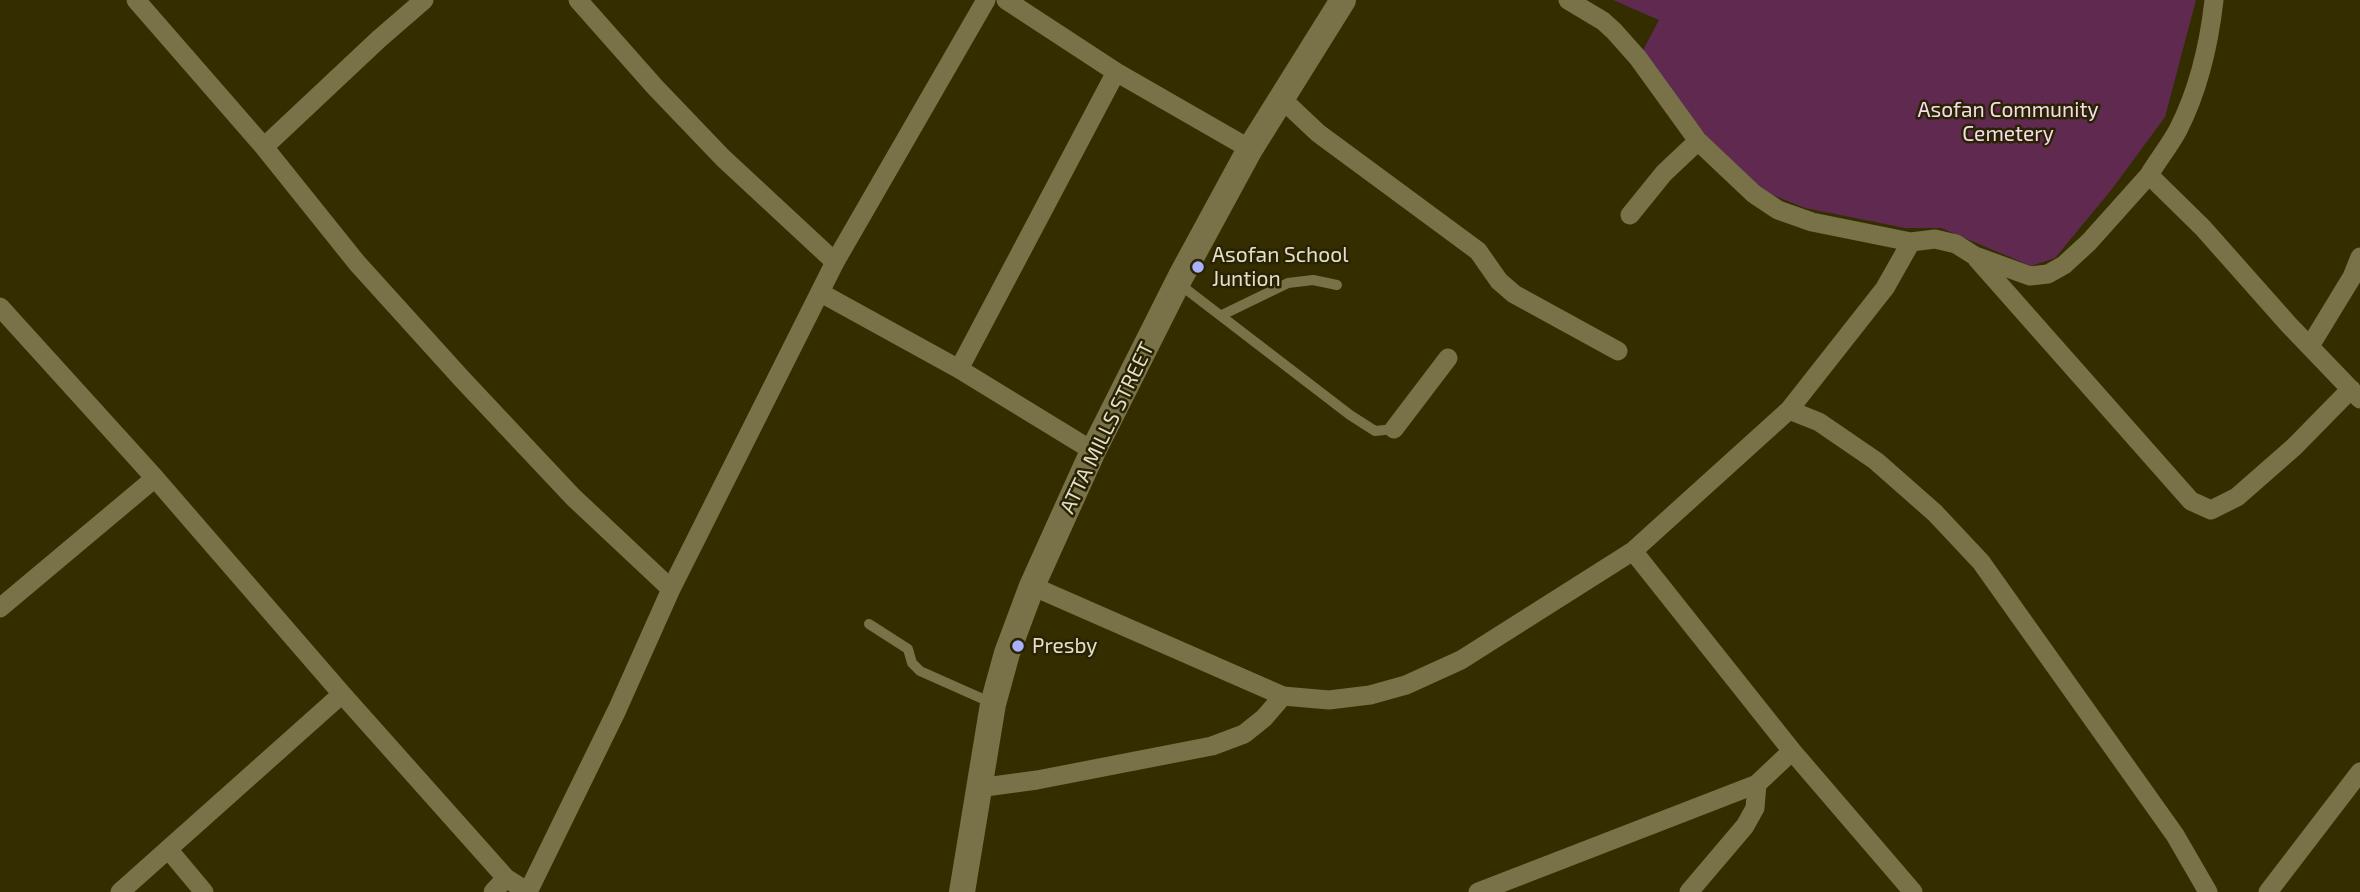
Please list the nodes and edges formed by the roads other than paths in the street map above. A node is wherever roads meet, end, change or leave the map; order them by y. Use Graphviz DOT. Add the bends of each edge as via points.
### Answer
graph roads {
  1 [pos="136,0"];
  2 [pos="424,0"];
  3 [pos="578,0"];
  4 [pos="986,0"];
  5 [pos="1006,0"];
  6 [pos="1343,0"];
  7 [pos="1568,0"];
  8 [pos="2214,0"];
  9 [pos="1116,72"];
  10 [pos="1282,99"];
  11 [pos="1698,141"];
  12 [pos="264,147"];
  13 [pos="1250,149"];
  14 [pos="2149,175"];
  15 [pos="1630,215"];
  16 [pos="1911,242"];
  17 [pos="1975,256"];
  18 [pos="2360,257"];
  19 [pos="835,262"];
  20 [pos="1177,283"];
  21 [pos="1337,285"];
  22 [pos="821,293"];
  23 [pos="0,307"];
  24 [pos="1222,315"];
  25 [pos="2310,346"];
  26 [pos="1618,351"];
  27 [pos="1448,358"];
  28 [pos="959,369"];
  29 [pos="2356,394"];
  30 [pos="1789,410"];
  31 [pos="1394,429"];
  32 [pos="1093,451"];
  33 [pos="155,478"];
  34 [pos="1633,551"];
  35 [pos="1032,586"];
  36 [pos="671,589"];
  37 [pos="0,608"];
  38 [pos="869,624"];
  39 [pos="342,694"];
  40 [pos="1283,696"];
  41 [pos="993,704"];
  42 [pos="1792,751"];
  43 [pos="2360,772"];
  44 [pos="1758,784"];
  45 [pos="978,788"];
  46 [pos="168,849"];
  47 [pos="499,885"];
  48 [pos="120,892"];
  49 [pos="204,892"];
  50 [pos="528,892"];
  51 [pos="962,892"];
  52 [pos="1478,892"];
  53 [pos="1689,892"];
  54 [pos="1913,892"];
  55 [pos="2208,892"];
  56 [pos="2268,892"];
  1 -- 12 [label="street"];
  2 -- 12 [label="street"];
  3 -- 19 [label="street" via="723,158"];
  4 -- 19 [label="street"];
  5 -- 9 [label="street"];
  6 -- 10 [label="main road, ATTA MILLS STREET"];
  7 -- 11 [label="street" via="1614,31"];
  8 -- 14 [label="street" via="2201,72 2178,129"];
  9 -- 13 [label="street"];
  9 -- 28 [label="street"];
  10 -- 13 [label="main road, ATTA MILLS STREET"];
  10 -- 26 [label="street" via="1318,133 1478,251 1514,294"];
  11 -- 15 [label="street"];
  11 -- 16 [label="street" via="1754,194 1778,210 1812,222"];
  12 -- 36 [label="street" via="357,263 462,379 573,497"];
  13 -- 20 [label="main road, ATTA MILLS STREET"];
  14 -- 17 [label="street" via="2088,242 2048,274 2031,276"];
  14 -- 25 [label="street"];
  16 -- 17 [label="street" via="1936,239"];
  16 -- 30 [label="street" via="1885,288"];
  17 -- 29 [label="street" via="2191,501 2211,510 2236,497"];
  18 -- 25 [label="street"];
  19 -- 22 [label="street"];
  20 -- 24 [label="lane"];
  20 -- 32 [label="main road, ATTA MILLS STREET"];
  21 -- 24 [label="lane" via="1313,280 1288,283"];
  22 -- 28 [label="street"];
  22 -- 36 [label="street"];
  23 -- 33 [label="street"];
  24 -- 31 [label="lane" via="1350,415 1375,431"];
  25 -- 29 [label="street"];
  27 -- 31 [label="street"];
  28 -- 32 [label="street"];
  30 -- 34 [label="street"];
  30 -- 55 [label="street" via="1819,422 1876,461 1981,562 2175,835"];
  32 -- 35 [label="main road, ATTA MILLS STREET"];
  33 -- 37 [label="street"];
  33 -- 39 [label="street"];
  34 -- 40 [label="street" via="1461,660 1406,685 1329,700"];
  34 -- 42 [label="street"];
  35 -- 40 [label="street"];
  35 -- 41 [label="main road, ATTA MILLS STREET"];
  36 -- 50 [label="street"];
  38 -- 41 [label="lane" via="908,649 920,671"];
  39 -- 46 [label="street"];
  39 -- 47 [label="street"];
  40 -- 45 [label="street" via="1244,734 1212,746"];
  41 -- 45 [label="main road, ATTA MILLS STREET"];
  42 -- 44 [label="street"];
  42 -- 54 [label="street"];
  43 -- 56 [label="street"];
  44 -- 52 [label="street"];
  44 -- 53 [label="street" via="1755,808 1745,827"];
  45 -- 51 [label="main road, ATTA MILLS STREET"];
  46 -- 48 [label="street"];
  46 -- 49 [label="street"];
  47 -- 50 [label="street"];
}
